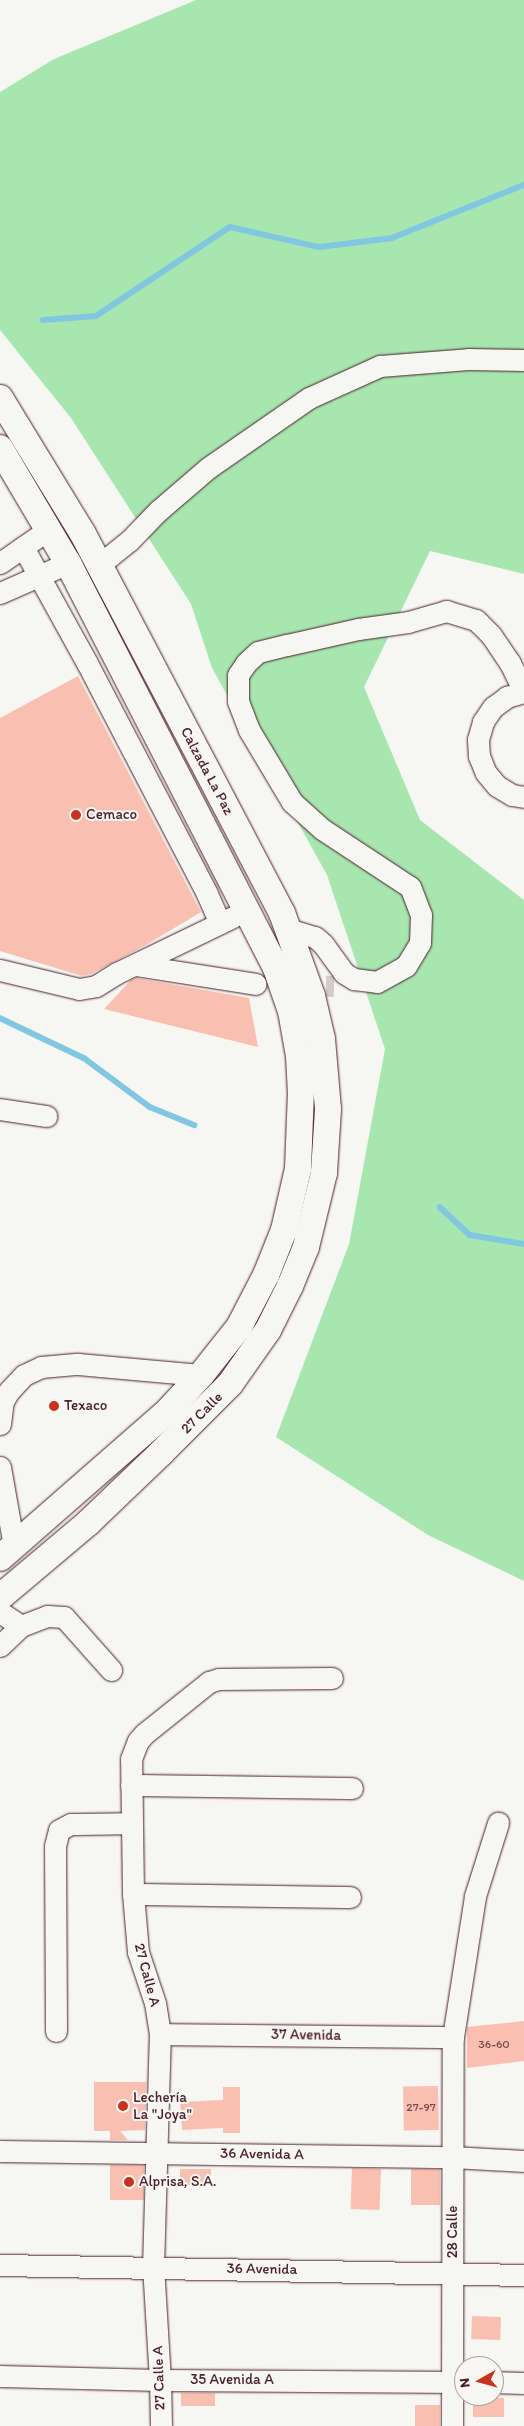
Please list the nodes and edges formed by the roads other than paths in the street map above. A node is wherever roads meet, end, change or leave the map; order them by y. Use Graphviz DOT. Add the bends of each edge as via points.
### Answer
graph roads {
  1 [pos="524,360"];
  2 [pos="0,398"];
  3 [pos="0,448"];
  4 [pos="49,529"];
  5 [pos="23,546"];
  6 [pos="68,562"];
  7 [pos="0,563"];
  8 [pos="99,565"];
  9 [pos="39,575"];
  10 [pos="0,593"];
  11 [pos="91,608"];
  12 [pos="64,621"];
  13 [pos="524,692"];
  14 [pos="524,797"];
  15 [pos="247,911"];
  16 [pos="220,923"];
  17 [pos="288,929"];
  18 [pos="135,965"];
  19 [pos="0,970"];
  20 [pos="354,979"];
  21 [pos="256,984"];
  22 [pos="334,986"];
  23 [pos="0,1109"];
  24 [pos="46,1116"];
  25 [pos="298,1169"];
  26 [pos="324,1173"];
  27 [pos="201,1375"];
  28 [pos="0,1424"];
  29 [pos="0,1467"];
  30 [pos="7,1552"];
  31 [pos="0,1597"];
  32 [pos="0,1612"];
  33 [pos="21,1626"];
  34 [pos="0,1646"];
  35 [pos="111,1670"];
  36 [pos="332,1678"];
  37 [pos="131,1785"];
  38 [pos="352,1788"];
  39 [pos="498,1822"];
  40 [pos="132,1823"];
  41 [pos="134,1894"];
  42 [pos="350,1897"];
  43 [pos="56,2031"];
  44 [pos="160,2034"];
  45 [pos="453,2037"];
  46 [pos="0,2151"];
  47 [pos="155,2153"];
  48 [pos="453,2156"];
  49 [pos="524,2161"];
  50 [pos="0,2265"];
  51 [pos="153,2267"];
  52 [pos="453,2272"];
  53 [pos="524,2275"];
  54 [pos="457,2356"];
  55 [pos="0,2376"];
  56 [pos="160,2380"];
  57 [pos="454,2381"];
  58 [pos="504,2382"];
  59 [pos="524,2383"];
  60 [pos="455,2406"];
  61 [pos="161,2426"];
  62 [pos="452,2426"];
  1 -- 8 [label="street" via="468,359 380,366 309,398 208,468"];
  2 -- 8 [label="main road, Calzada La Paz"];
  3 -- 4 [label="main road, Calzada La Paz"];
  4 -- 5 [label="street"];
  4 -- 6 [label="main road, Calzada La Paz"];
  5 -- 7 [label="street"];
  5 -- 9 [label="street"];
  6 -- 9 [label="street"];
  6 -- 11 [label="main road, Calzada La Paz"];
  8 -- 17 [label="main road, Calzada La Paz"];
  9 -- 10 [label="street"];
  9 -- 12 [label="street"];
  11 -- 12 [label="street"];
  11 -- 15 [label="main road, Calzada La Paz"];
  12 -- 16 [label="street"];
  13 -- 14 [label="street" via="507,697 493,707 483,722 478,739 479,756 486,773 497,786 512,795"];
  13 -- 20 [label="street" via="491,635 476,620 446,611 408,622 358,629 258,652 238,675 238,701 249,730 292,802 322,829 410,887 421,915 420,943 406,966 377,982"];
  15 -- 16 [label="street"];
  15 -- 25 [label="main road, Calzada La Paz" via="276,968 291,1011 301,1091"];
  16 -- 18 [label="street"];
  17 -- 20 [label="street" via="315,937 344,972"];
  17 -- 26 [label="main road, Calzada La Paz" via="312,996 322,1038 328,1109"];
  18 -- 19 [label="street" via="96,986 79,989"];
  18 -- 21 [label="street"];
  20 -- 22 [label="street"];
  23 -- 24 [label="street"];
  25 -- 27 [label="main road, 27 Calle" via="284,1230 266,1275 239,1327"];
  26 -- 31 [label="main road, 27 Calle" via="306,1247 290,1286 268,1330 230,1384 88,1523"];
  27 -- 28 [label="street" via="78,1364 42,1367 24,1375 9,1391 3,1400"];
  27 -- 30 [label="main road, 27 Calle" via="168,1411"];
  29 -- 30 [label="street"];
  32 -- 33 [label="street"];
  33 -- 34 [label="street"];
  33 -- 35 [label="street" via="48,1616 64,1617"];
  36 -- 37 [label="street, 27 Calle A" via="219,1679 209,1682 138,1741 131,1759"];
  37 -- 38 [label="street"];
  37 -- 40 [label="street, 27 Calle A"];
  39 -- 45 [label="street, 28 Calle" via="475,1896"];
  40 -- 41 [label="street, 27 Calle A"];
  40 -- 43 [label="street" via="71,1824 59,1830 55,1846"];
  41 -- 42 [label="street"];
  41 -- 44 [label="street, 27 Calle A" via="138,1952 155,2004"];
  44 -- 45 [label="street, 37 Avenida"];
  44 -- 47 [label="street, 27 Calle A"];
  45 -- 48 [label="street, 28 Calle"];
  46 -- 47 [label="street, 36 Avenida A"];
  47 -- 48 [label="street, 36 Avenida A"];
  47 -- 51 [label="street, 27 Calle A"];
  48 -- 49 [label="street, 36 Avenida A"];
  48 -- 52 [label="street, 28 Calle"];
  50 -- 51 [label="street, 36 Avenida"];
  51 -- 52 [label="street, 36 Avenida"];
  51 -- 56 [label="street, 27 Calle A"];
  52 -- 53 [label="street, 36 Avenida"];
  52 -- 54 [label="street, 28 Calle"];
  55 -- 56 [label="street, 35 Avenida A"];
  56 -- 57 [label="street, 35 Avenida A"];
  56 -- 61 [label="street, 27 Calle A"];
  58 -- 59 [label="street"];
  60 -- 62 [label="street, 28 Calle"];
}
